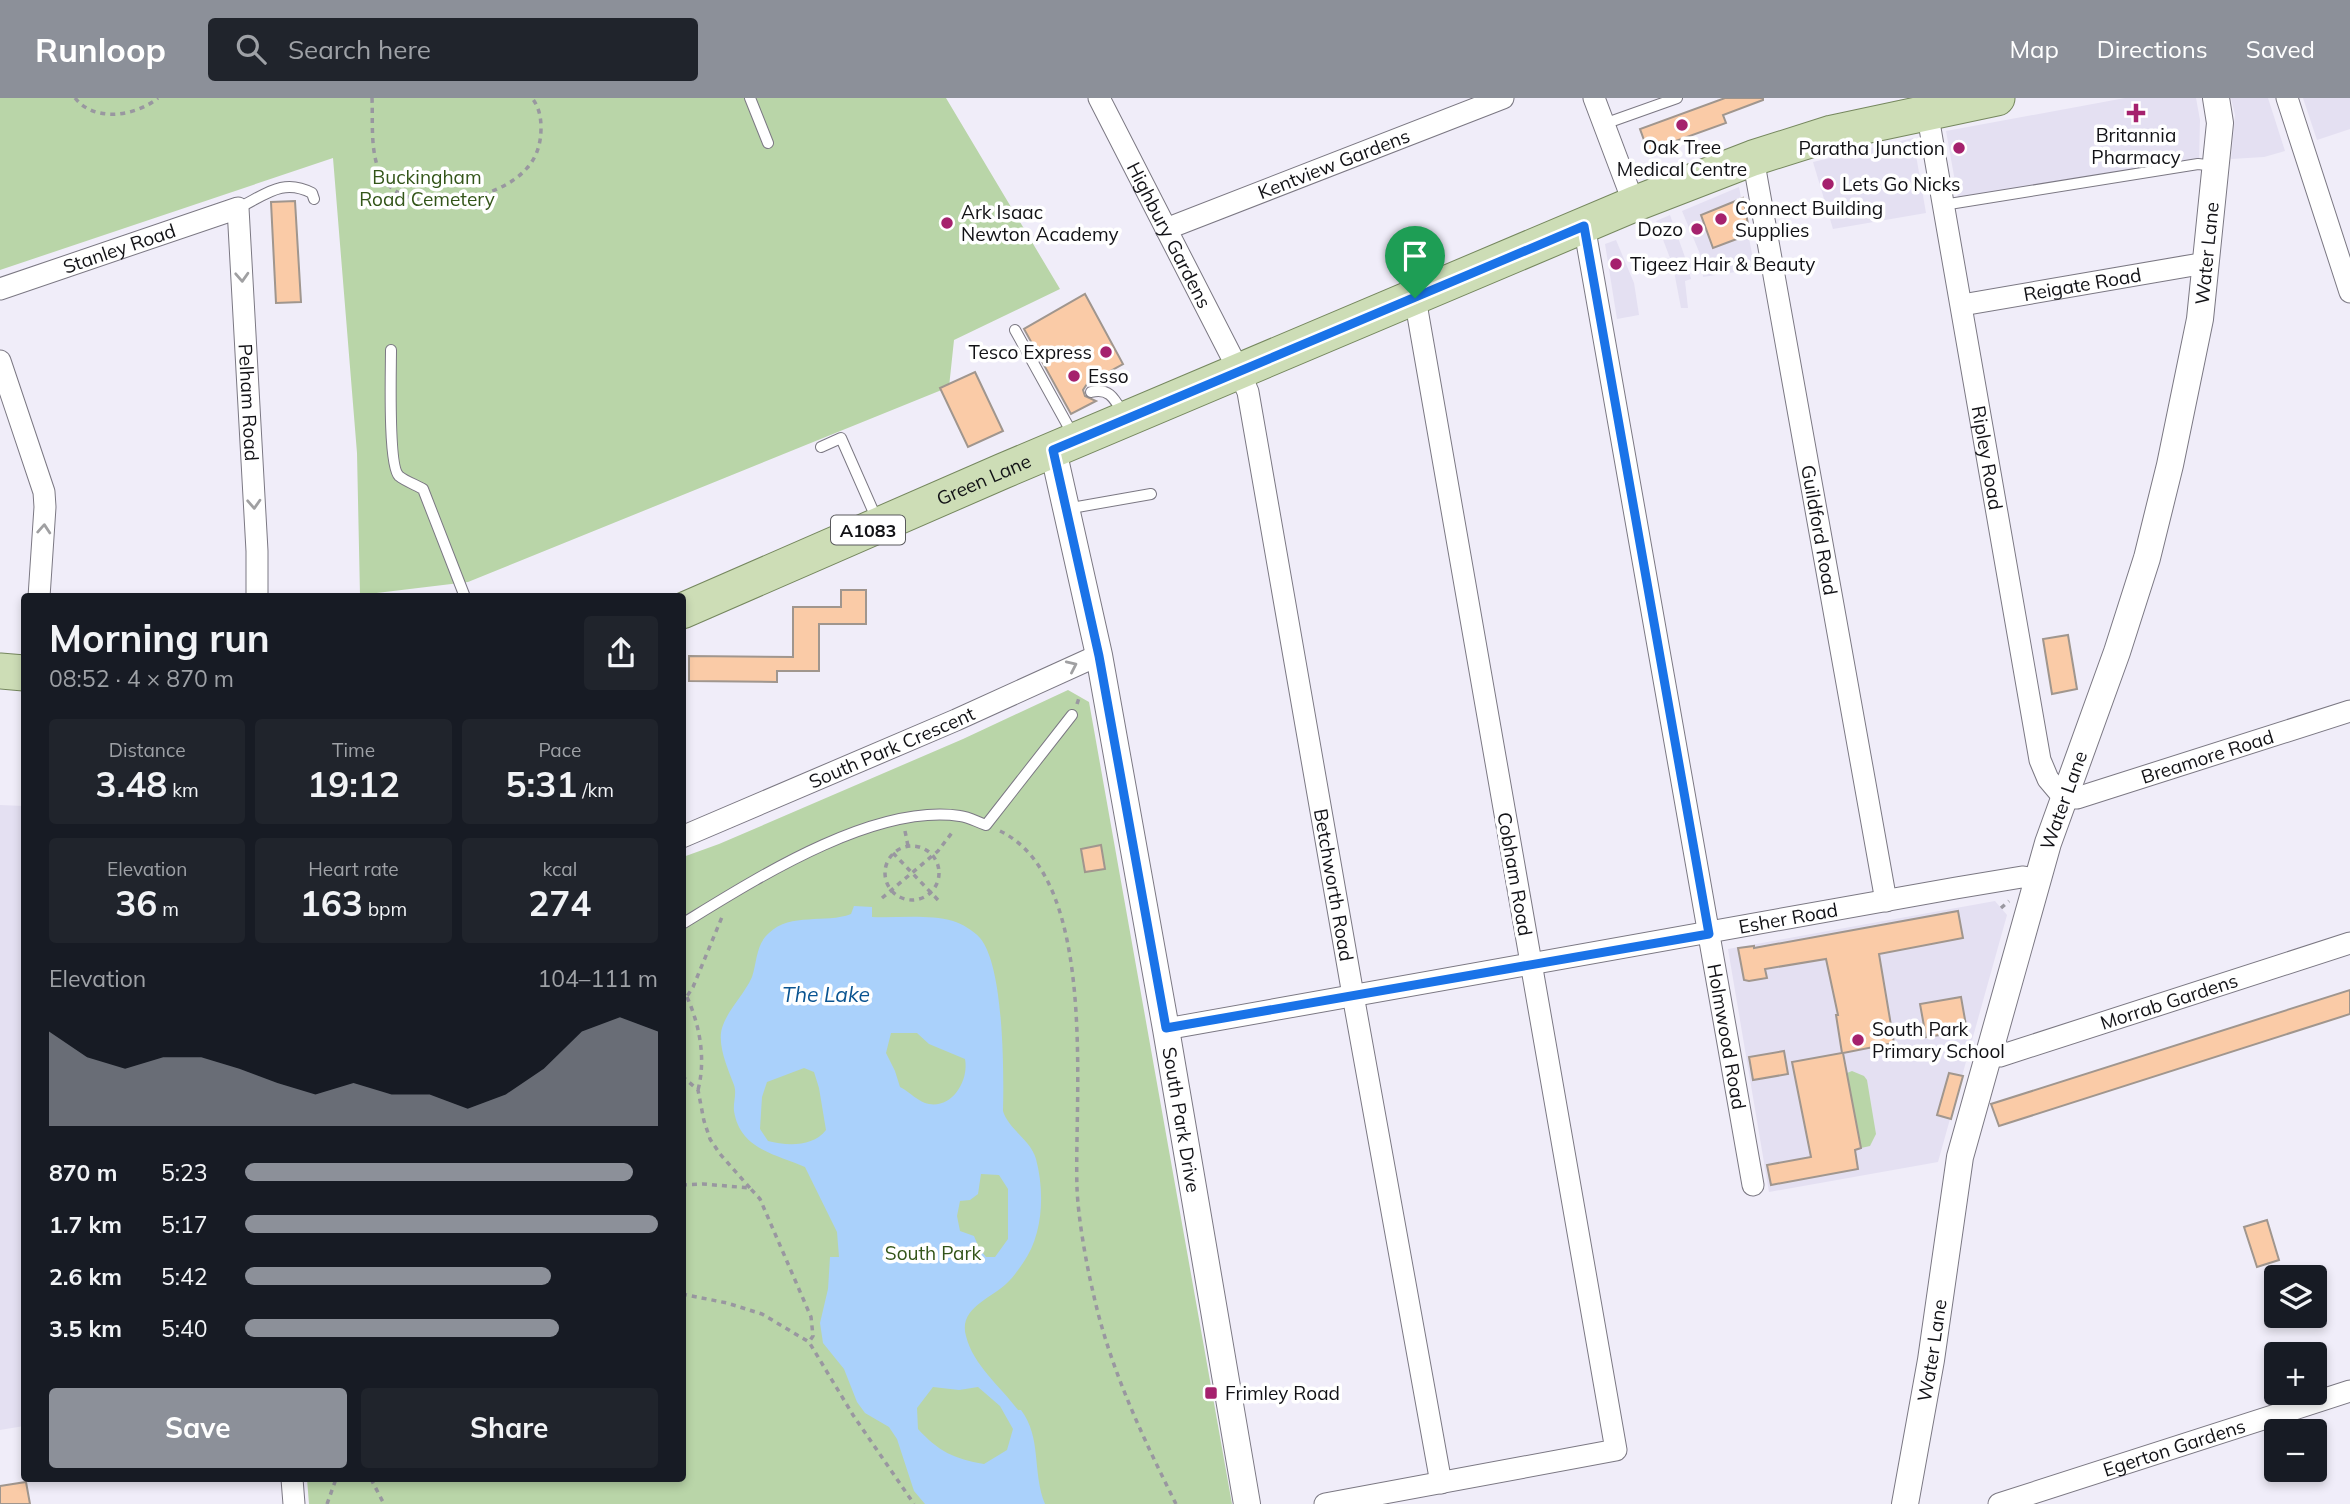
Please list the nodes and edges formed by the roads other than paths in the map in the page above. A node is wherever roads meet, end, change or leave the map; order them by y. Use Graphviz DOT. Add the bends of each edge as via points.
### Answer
graph roads {
  1 [pos="750,98"];
  2 [pos="1099,98"];
  3 [pos="1503,98"];
  4 [pos="1594,98"];
  5 [pos="1677,98"];
  6 [pos="1997,98"];
  7 [pos="2216,98"];
  8 [pos="2287,98"];
  9 [pos="1927,111"];
  10 [pos="1604,124"];
  11 [pos="768,143"];
  12 [pos="1753,158"];
  13 [pos="2215,166"];
  14 [pos="314,199"];
  15 [pos="1634,204"];
  16 [pos="1943,205"];
  17 [pos="238,208"];
  18 [pos="1584,226"];
  19 [pos="1166,229"];
  20 [pos="2205,267"];
  21 [pos="0,289"];
  22 [pos="2350,292"];
  23 [pos="1415,298"];
  24 [pos="1962,305"];
  25 [pos="1015,330"];
  26 [pos="391,349"];
  27 [pos="0,361"];
  28 [pos="1239,371"];
  29 [pos="1091,391"];
  30 [pos="1127,419"];
  31 [pos="1065,445"];
  32 [pos="821,447"];
  33 [pos="1151,494"];
  34 [pos="1066,509"];
  35 [pos="879,525"];
  36 [pos="39,593"];
  37 [pos="257,593"];
  38 [pos="463,593"];
  39 [pos="686,609"];
  40 [pos="1099,656"];
  41 [pos="0,671"];
  42 [pos="21,673"];
  43 [pos="2350,710"];
  44 [pos="1072,715"];
  45 [pos="2064,797"];
  46 [pos="686,836"];
  47 [pos="2037,879"];
  48 [pos="1886,901"];
  49 [pos="686,922"];
  50 [pos="1709,934"];
  51 [pos="2350,943"];
  52 [pos="1531,965"];
  53 [pos="1353,995"];
  54 [pos="1166,1028"];
  55 [pos="1989,1053"];
  56 [pos="1753,1185"];
  57 [pos="2350,1391"];
  58 [pos="292,1482"];
  59 [pos="1441,1483"];
  60 [pos="294,1504"];
  61 [pos="1247,1504"];
  62 [pos="1325,1504"];
  63 [pos="1905,1504"];
  64 [pos="1999,1504"];
  1 -- 11 [label="lane"];
  2 -- 19 [label="street, Highbury Gardens"];
  3 -- 19 [label="street, Kentview Gardens"];
  4 -- 10 [label="street"];
  5 -- 10 [label="lane"];
  6 -- 9 [label="main road, Green Lane / A1083"];
  7 -- 13 [label="street, Water Lane" via="2220,122"];
  8 -- 22 [label="street"];
  9 -- 12 [label="main road, Green Lane / A1083" via="1832,133"];
  9 -- 16 [label="street, Ripley Road"];
  10 -- 15 [label="street"];
  12 -- 15 [label="main road, Green Lane / A1083"];
  12 -- 48 [label="street, Guildford Road"];
  13 -- 16 [label="lane" via="2198,164"];
  13 -- 20 [label="street, Water Lane"];
  14 -- 17 [label="lane" via="312,192 300,186 285,187 267,191"];
  15 -- 18 [label="main road, Green Lane / A1083"];
  16 -- 24 [label="street, Ripley Road"];
  17 -- 21 [label="street, Stanley Road"];
  17 -- 37 [label="street, Pelham Road, one-way"];
  18 -- 23 [label="main road, Green Lane / A1083"];
  18 -- 50 [label="street, Holmwood Road"];
  19 -- 28 [label="street, Highbury Gardens"];
  20 -- 24 [label="street, Reigate Road" via="2194,265"];
  20 -- 45 [label="street, Water Lane" via="2190,374 2147,558"];
  23 -- 28 [label="main road, Green Lane / A1083"];
  23 -- 52 [label="street, Cobham Road"];
  24 -- 45 [label="street, Ripley Road" via="2040,760 2048,779"];
  25 -- 31 [label="lane" via="1062,407"];
  26 -- 38 [label="lane" via="395,469 424,490"];
  36 -- 27 [label="street, one-way" via="44,492"];
  28 -- 30 [label="main road, Green Lane / A1083"];
  28 -- 53 [label="street, Betchworth Road" via="1248,392"];
  29 -- 30 [label="lane" via="1107,391"];
  30 -- 31 [label="main road, Green Lane / A1083"];
  31 -- 34 [label="street, South Park Drive"];
  31 -- 35 [label="main road, Green Lane / A1083"];
  32 -- 35 [label="lane" via="841,438"];
  33 -- 34 [label="lane"];
  34 -- 40 [label="street, South Park Drive"];
  35 -- 39 [label="main road, Green Lane / A1083"];
  46 -- 40 [label="street, South Park Crescent, one-way"];
  40 -- 54 [label="street, South Park Drive"];
  41 -- 42 [label="main road"];
  43 -- 45 [label="street, Breamore Road" via="2105,790"];
  44 -- 49 [label="lane" via="986,825 961,816 933,815 849,834 773,869"];
  45 -- 47 [label="street, Water Lane"];
  47 -- 48 [label="street, Esher Road" via="2022,877"];
  47 -- 55 [label="street, Water Lane"];
  48 -- 50 [label="street, Esher Road"];
  50 -- 52 [label="street, Esher Road"];
  50 -- 56 [label="street, Holmwood Road"];
  51 -- 55 [label="street, Morrab Gardens" via="2000,1056"];
  52 -- 53 [label="street, Esher Road"];
  52 -- 59 [label="street, Cobham Road" via="1616,1450"];
  53 -- 54 [label="street, Esher Road"];
  53 -- 59 [label="street, Betchworth Road"];
  54 -- 61 [label="street, South Park Drive"];
  55 -- 63 [label="street, Water Lane" via="1960,1157"];
  57 -- 64 [label="street, Egerton Gardens"];
  58 -- 60 [label="street"];
  59 -- 62 [label="street"];
}
